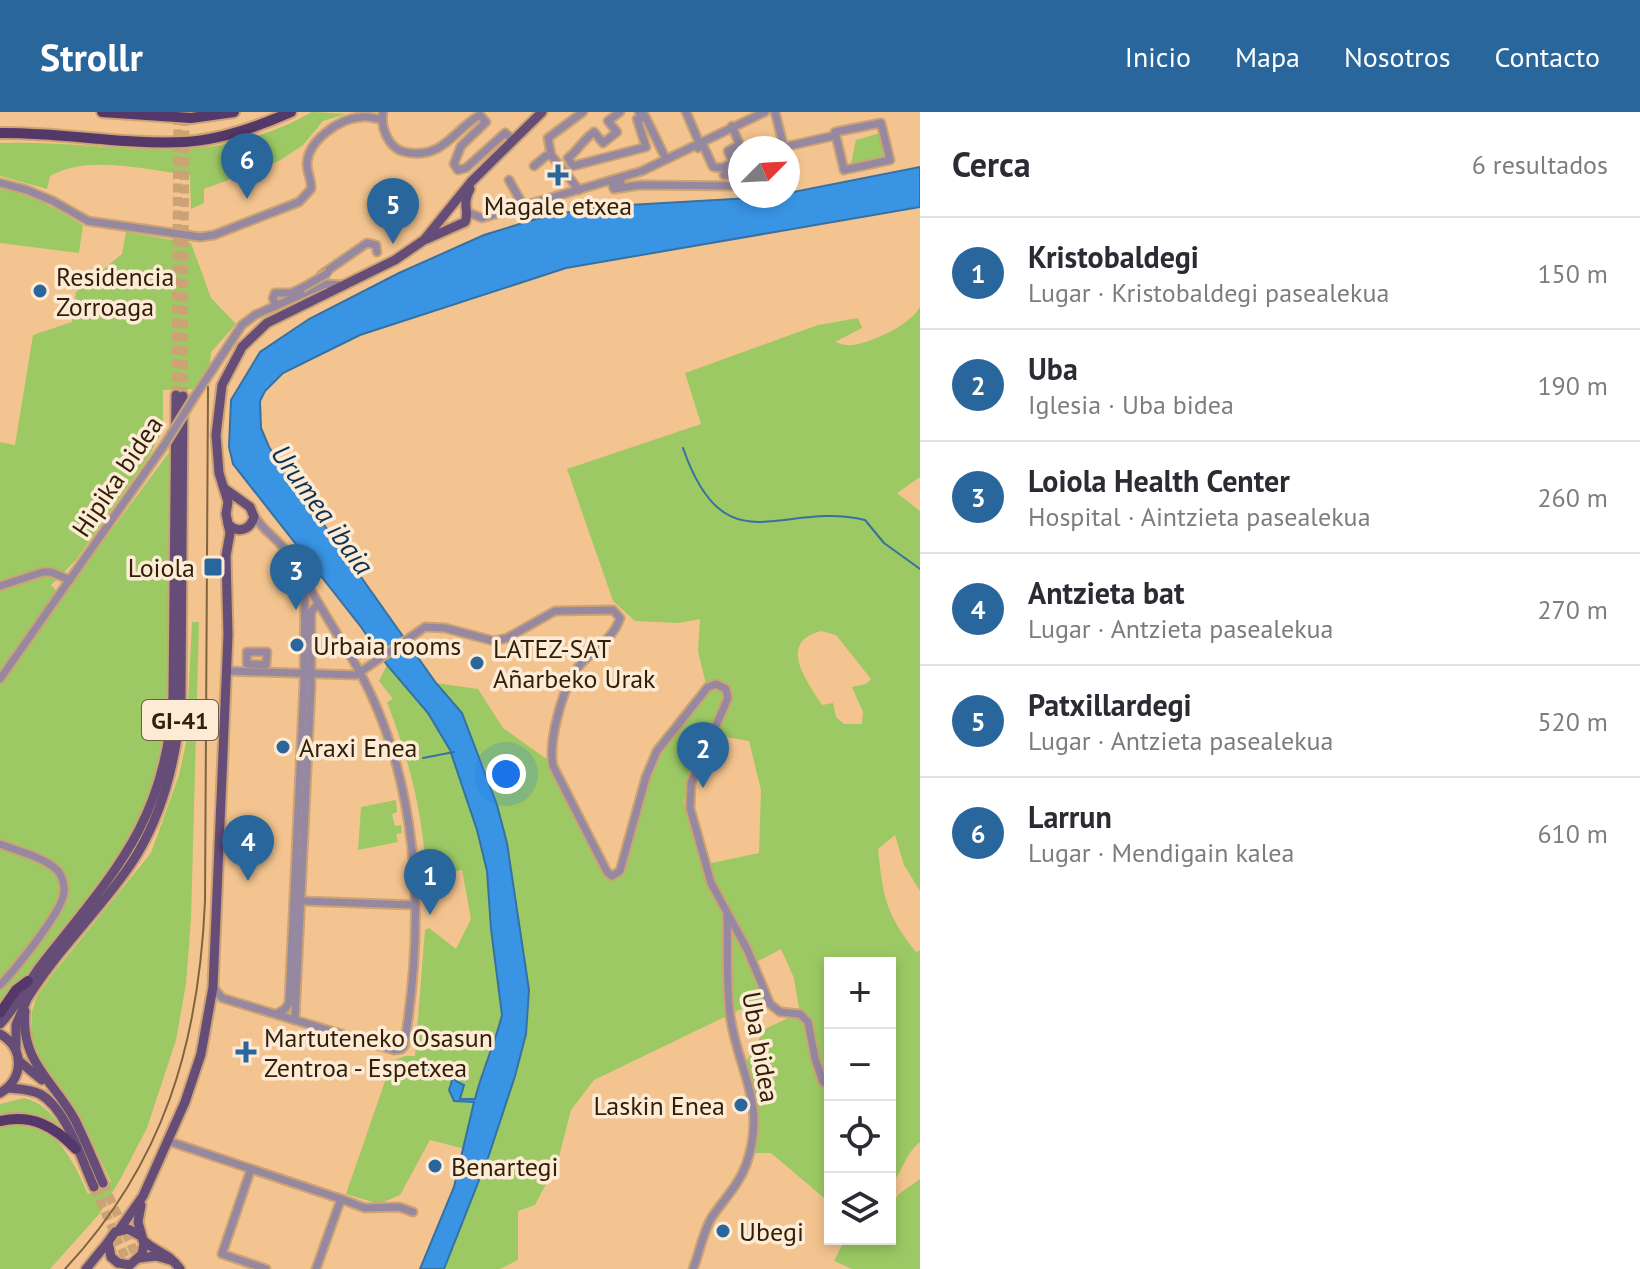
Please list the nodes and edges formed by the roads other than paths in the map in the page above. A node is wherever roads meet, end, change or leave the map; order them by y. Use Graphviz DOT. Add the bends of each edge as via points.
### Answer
graph roads {
  1 [pos="102,112"];
  2 [pos="234,112"];
  3 [pos="291,112"];
  4 [pos="542,112"];
  5 [pos="548,112"];
  6 [pos="583,112"];
  7 [pos="620,112"];
  8 [pos="641,112"];
  9 [pos="686,112"];
  10 [pos="762,112"];
  11 [pos="775,112"];
  12 [pos="382,116"];
  13 [pos="732,126"];
  14 [pos="0,133"];
  15 [pos="736,136"];
  16 [pos="781,136"];
  17 [pos="833,136"];
  18 [pos="513,140"];
  19 [pos="699,142"];
  20 [pos="800,143"];
  21 [pos="551,155"];
  22 [pos="666,159"];
  23 [pos="890,160"];
  24 [pos="728,165"];
  25 [pos="534,166"];
  26 [pos="509,180"];
  27 [pos="0,183"];
  28 [pos="728,186"];
  29 [pos="579,190"];
  30 [pos="523,205"];
  31 [pos="449,208"];
  32 [pos="466,210"];
  33 [pos="458,227"];
  34 [pos="424,240"];
  35 [pos="343,285"];
  36 [pos="296,291"];
  37 [pos="275,293"];
  38 [pos="276,306"];
  39 [pos="225,489"];
  40 [pos="240,502"];
  41 [pos="228,508"];
  42 [pos="253,513"];
  43 [pos="228,523"];
  44 [pos="245,528"];
  45 [pos="264,530"];
  46 [pos="229,543"];
  47 [pos="70,580"];
  48 [pos="305,582"];
  49 [pos="0,586"];
  50 [pos="318,604"];
  51 [pos="351,657"];
  52 [pos="363,669"];
  53 [pos="227,671"];
  54 [pos="343,673"];
  55 [pos="307,674"];
  56 [pos="0,679"];
  57 [pos="0,844"];
  58 [pos="302,901"];
  59 [pos="413,905"];
  60 [pos="727,914"];
  61 [pos="28,981"];
  62 [pos="0,985"];
  63 [pos="213,987"];
  64 [pos="222,998"];
  65 [pos="27,999"];
  66 [pos="211,1004"];
  67 [pos="0,1013"];
  68 [pos="278,1013"];
  69 [pos="295,1018"];
  70 [pos="0,1024"];
  71 [pos="0,1034"];
  72 [pos="16,1049"];
  73 [pos="19,1061"];
  74 [pos="824,1083"];
  75 [pos="48,1084"];
  76 [pos="4,1090"];
  77 [pos="0,1121"];
  78 [pos="168,1141"];
  79 [pos="76,1149"];
  80 [pos="251,1169"];
  81 [pos="143,1196"];
  82 [pos="341,1199"];
  83 [pos="413,1212"];
  84 [pos="119,1230"];
  85 [pos="141,1237"];
  86 [pos="108,1242"];
  87 [pos="139,1258"];
  88 [pos="118,1264"];
  89 [pos="177,1265"];
  90 [pos="89,1267"];
  91 [pos="266,1269"];
  92 [pos="316,1269"];
  93 [pos="693,1269"];
  1 -- 2 [label="highway" via="191,118"];
  3 -- 14 [label="highway" via="186,142"];
  4 -- 18 [label="main road"];
  5 -- 32 [label="main road" via="474,185"];
  6 -- 21 [label="street" via="548,138"];
  7 -- 8 [label="street" via="608,121 617,132 603,143 594,132 581,141 568,158 573,166 646,147 637,119"];
  8 -- 22 [label="street"];
  9 -- 19 [label="street"];
  10 -- 13 [label="street"];
  11 -- 16 [label="street"];
  12 -- 18 [label="street" via="394,147 415,154 443,147 480,115 486,122 461,146 454,164 458,170 505,133"];
  12 -- 27 [label="street" via="344,122 326,133 312,148 307,167 311,189 299,202 214,235 88,221 53,201"];
  13 -- 15 [label="street"];
  13 -- 19 [label="street"];
  17 -- 20 [label="street"];
  18 -- 31 [label="main road"];
  19 -- 22 [label="street"];
  21 -- 25 [label="street"];
  21 -- 29 [label="street"];
  22 -- 29 [label="street"];
  23 -- 23 [label="street" via="881,123 835,132 844,170"];
  24 -- 28 [label="street" via="713,167 703,145 612,184 614,189"];
  26 -- 30 [label="street"];
  29 -- 30 [label="street"];
  30 -- 32 [label="street" via="482,218"];
  31 -- 32 [label="main road"];
  31 -- 33 [label="main road" via="446,222"];
  31 -- 34 [label="main road"];
  32 -- 33 [label="main road" via="465,222"];
  33 -- 34 [label="main road"];
  34 -- 35 [label="main road"];
  35 -- 38 [label="street, Hipika bidea" via="325,284"];
  35 -- 39 [label="main road" via="267,323 230,367 219,395 216,425"];
  36 -- 36 [label="street, bridge" via="373,250 376,245 367,243"];
  36 -- 37 [label="street"];
  36 -- 37 [label="street"];
  37 -- 38 [label="street"];
  38 -- 47 [label="street, Hipika bidea, bridge" via="242,325"];
  39 -- 40 [label="main road"];
  39 -- 41 [label="main road"];
  40 -- 41 [label="main road"];
  40 -- 42 [label="main road"];
  41 -- 43 [label="main road"];
  42 -- 44 [label="main road"];
  42 -- 45 [label="street"];
  43 -- 44 [label="main road"];
  43 -- 46 [label="main road"];
  44 -- 45 [label="street"];
  44 -- 46 [label="main road"];
  45 -- 48 [label="street"];
  46 -- 53 [label="main road"];
  47 -- 49 [label="street" via="43,572"];
  47 -- 56 [label="street, Hipika bidea"];
  48 -- 50 [label="street"];
  48 -- 55 [label="street"];
  50 -- 51 [label="street"];
  50 -- 55 [label="street" via="311,612"];
  51 -- 52 [label="street"];
  51 -- 54 [label="street"];
  52 -- 54 [label="street" via="356,675"];
  52 -- 59 [label="street" via="403,786 412,839"];
  52 -- 60 [label="street, Uba bidea" via="434,626 494,641 555,611 613,610 620,618 617,628 577,669 564,695 550,752 553,766 612,876 620,871 657,751 708,687 726,689 728,698 691,783 690,808 711,883"];
  53 -- 55 [label="street"];
  53 -- 63 [label="main road"];
  54 -- 55 [label="street"];
  55 -- 58 [label="street"];
  55 -- 68 [label="street" via="289,1003"];
  57 -- 62 [label="street" via="50,864 60,872 64,895"];
  58 -- 59 [label="street"];
  58 -- 69 [label="street"];
  59 -- 69 [label="street" via="412,971 401,1049"];
  60 -- 74 [label="street, Uba bidea" via="770,1004 808,1022"];
  60 -- 93 [label="street, Uba bidea" via="730,1013 750,1082 753,1133 746,1165 710,1220"];
  61 -- 65 [label="main road, GI-41" via="129,851 163,768 172,704 179,396 181,696 171,770 153,823 127,870"];
  61 -- 67 [label="highway"];
  61 -- 70 [label="main road, GI-41"];
  63 -- 64 [label="street"];
  63 -- 66 [label="main road"];
  64 -- 66 [label="street"];
  64 -- 68 [label="street"];
  65 -- 72 [label="main road, GI-41" via="16,1025"];
  65 -- 75 [label="main road" via="27,1046"];
  66 -- 78 [label="main road" via="194,1079"];
  68 -- 69 [label="street"];
  71 -- 72 [label="main road"];
  72 -- 73 [label="main road, GI-41"];
  73 -- 75 [label="main road"];
  73 -- 76 [label="main road" via="19,1071"];
  75 -- 79 [label="main road" via="75,1121 98,1185"];
  76 -- 79 [label="main road" via="32,1091 51,1102"];
  77 -- 79 [label="highway" via="34,1119"];
  78 -- 80 [label="street"];
  78 -- 81 [label="main road"];
  80 -- 82 [label="street"];
  80 -- 91 [label="street" via="222,1254"];
  81 -- 84 [label="main road"];
  81 -- 85 [label="main road"];
  82 -- 83 [label="street" via="365,1208"];
  82 -- 92 [label="street"];
  84 -- 85 [label="main road"];
  84 -- 86 [label="main road"];
  85 -- 87 [label="main road" via="144,1249"];
  85 -- 89 [label="main road"];
  86 -- 88 [label="main road" via="108,1253"];
  86 -- 90 [label="main road"];
  87 -- 88 [label="main road" via="130,1265"];
  87 -- 89 [label="main road" via="156,1256"];
  88 -- 90 [label="main road"];
}
